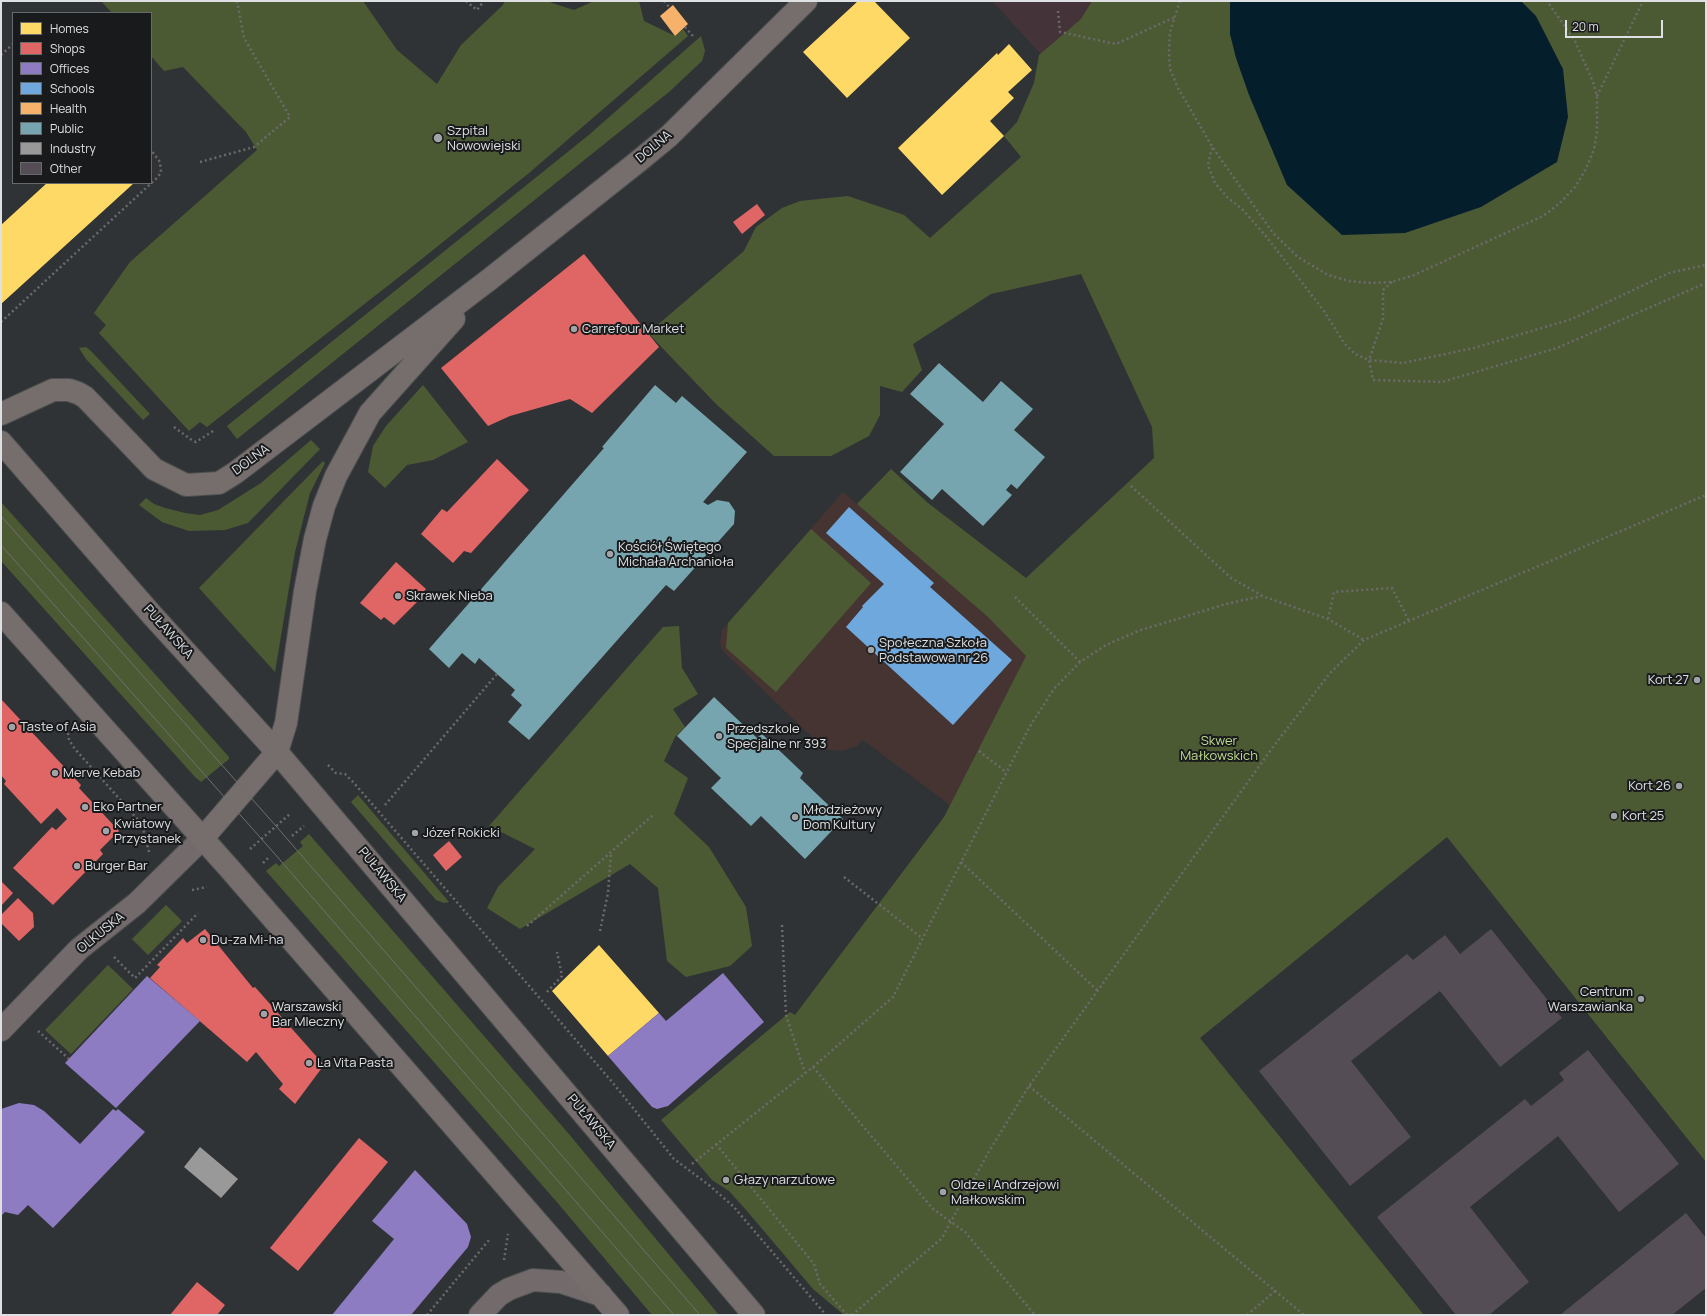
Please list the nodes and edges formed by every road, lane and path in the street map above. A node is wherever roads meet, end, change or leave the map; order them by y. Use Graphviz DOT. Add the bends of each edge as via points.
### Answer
graph roads {
  1 [pos="237,1"];
  2 [pos="466,1"];
  3 [pos="484,1"];
  4 [pos="664,1"];
  5 [pos="806,1"];
  6 [pos="1180,1"];
  7 [pos="1547,1"];
  8 [pos="1643,1"];
  9 [pos="670,8"];
  10 [pos="1058,11"];
  11 [pos="1175,17"];
  12 [pos="685,27"];
  13 [pos="693,36"];
  14 [pos="12,45"];
  15 [pos="1,55"];
  16 [pos="1597,96"];
  17 [pos="1213,148"];
  18 [pos="152,151"];
  19 [pos="200,162"];
  20 [pos="152,183"];
  21 [pos="150,184"];
  22 [pos="1706,265"];
  23 [pos="490,279"];
  24 [pos="1392,282"];
  25 [pos="1706,282"];
  26 [pos="1,322"];
  27 [pos="1369,360"];
  28 [pos="1,414"];
  29 [pos="174,427"];
  30 [pos="213,431"];
  31 [pos="1,442"];
  32 [pos="1131,486"];
  33 [pos="1706,495"];
  34 [pos="1262,596"];
  35 [pos="1015,597"];
  36 [pos="1,613"];
  37 [pos="1328,619"];
  38 [pos="1409,621"];
  39 [pos="1364,640"];
  40 [pos="1080,662"];
  41 [pos="497,674"];
  42 [pos="74,693"];
  43 [pos="979,751"];
  44 [pos="277,752"];
  45 [pos="1006,772"];
  46 [pos="336,773"];
  47 [pos="385,805"];
  48 [pos="294,810"];
  49 [pos="653,815"];
  50 [pos="306,824"];
  51 [pos="292,836"];
  52 [pos="202,838"];
  53 [pos="611,852"];
  54 [pos="246,853"];
  55 [pos="270,856"];
  56 [pos="150,857"];
  57 [pos="961,862"];
  58 [pos="258,867"];
  59 [pos="844,877"];
  60 [pos="198,913"];
  61 [pos="782,925"];
  62 [pos="527,926"];
  63 [pos="600,931"];
  64 [pos="922,938"];
  65 [pos="557,952"];
  66 [pos="111,955"];
  67 [pos="1098,991"];
  68 [pos="546,992"];
  69 [pos="1,1030"];
  70 [pos="38,1030"];
  71 [pos="69,1059"];
  72 [pos="813,1067"];
  73 [pos="805,1073"];
  74 [pos="1029,1086"];
  75 [pos="716,1144"];
  76 [pos="692,1164"];
  77 [pos="514,1195"];
  78 [pos="951,1222"];
  79 [pos="489,1240"];
  80 [pos="1275,1291"];
  81 [pos="499,1295"];
  82 [pos="601,1295"];
  83 [pos="427,1315"];
  84 [pos="480,1315"];
  85 [pos="618,1315"];
  86 [pos="754,1315"];
  87 [pos="826,1315"];
  88 [pos="847,1315"];
  89 [pos="852,1315"];
  90 [pos="1035,1315"];
  91 [pos="1247,1315"];
  92 [pos="1304,1315"];
  1 -- 19 [label="path" via="244,38 290,117 254,147"];
  2 -- 3 [label="path" via="477,10"];
  4 -- 9 [label="path"];
  5 -- 23 [label="main road, DOLNA" via="669,136"];
  6 -- 11 [label="path"];
  7 -- 16 [label="path" via="1575,41"];
  8 -- 16 [label="path"];
  10 -- 11 [label="path" via="1060,32 1116,44"];
  11 -- 17 [label="path" via="1170,32 1170,69 1178,88"];
  12 -- 13 [label="path"];
  14 -- 15 [label="path"];
  16 -- 24 [label="path" via="1598,114 1594,149 1575,187 1560,203 1543,216 1414,275"];
  17 -- 24 [label="path" via="1273,233 1298,257 1328,275 1349,281"];
  17 -- 27 [label="path" via="1208,165 1216,184 1265,235 1324,311 1344,343 1355,354"];
  18 -- 20 [label="path" via="160,162 160,172"];
  21 -- 26 [label="path"];
  22 -- 27 [label="path" via="1669,273 1572,319 1474,348 1403,363"];
  23 -- 28 [label="main road, DOLNA" via="219,483 186,485 154,469 89,400 69,390 53,390"];
  23 -- 44 [label="main road, DOLNA" via="370,412 336,476 315,539 286,723"];
  24 -- 27 [label="path" via="1383,290 1383,319"];
  25 -- 27 [label="path" via="1557,348 1442,382 1373,380"];
  29 -- 30 [label="path" via="193,442 201,440"];
  31 -- 44 [label="main road, PUŁAWSKA" via="152,615"];
  32 -- 34 [label="path" via="1231,578"];
  33 -- 38 [label="path"];
  34 -- 37 [label="path"];
  34 -- 40 [label="path" via="1138,631 1106,644"];
  35 -- 40 [label="path"];
  36 -- 42 [label="main road"];
  37 -- 38 [label="path" via="1334,592 1392,588"];
  37 -- 39 [label="path"];
  38 -- 39 [label="path"];
  39 -- 67 [label="path" via="1330,673 1278,740"];
  40 -- 45 [label="path" via="1054,689 1030,726"];
  41 -- 47 [label="path"];
  42 -- 52 [label="main road"];
  42 -- 56 [label="path" via="69,740 80,756 139,821"];
  43 -- 45 [label="path"];
  44 -- 52 [label="main road"];
  44 -- 86 [label="main road, PUŁAWSKA"];
  45 -- 57 [label="path"];
  46 -- 87 [label="path" via="345,774 354,783 613,1083 674,1159 733,1206"];
  48 -- 54 [label="path"];
  49 -- 53 [label="path"];
  50 -- 51 [label="path"];
  52 -- 69 [label="street, OLKUSKA" via="136,903 79,949"];
  52 -- 77 [label="main road"];
  53 -- 62 [label="path"];
  53 -- 63 [label="path" via="608,893"];
  55 -- 58 [label="path"];
  57 -- 64 [label="path"];
  57 -- 67 [label="path"];
  59 -- 64 [label="path"];
  60 -- 66 [label="path" via="135,978"];
  61 -- 73 [label="path" via="786,1015"];
  64 -- 72 [label="path" via="893,997"];
  65 -- 68 [label="path" via="562,976"];
  67 -- 74 [label="path"];
  70 -- 71 [label="path"];
  72 -- 73 [label="path"];
  72 -- 78 [label="path" via="933,1209"];
  73 -- 75 [label="path"];
  74 -- 78 [label="path"];
  74 -- 80 [label="path"];
  75 -- 76 [label="path"];
  75 -- 88 [label="path" via="814,1264 820,1284"];
  77 -- 81 [label="path"];
  77 -- 82 [label="main road"];
  78 -- 89 [label="path" via="942,1238"];
  78 -- 90 [label="path" via="965,1232"];
  79 -- 83 [label="path"];
  80 -- 91 [label="path"];
  80 -- 92 [label="path"];
  81 -- 82 [label="street" via="517,1284 542,1280 561,1282"];
  81 -- 84 [label="street"];
  82 -- 85 [label="main road"];
}
